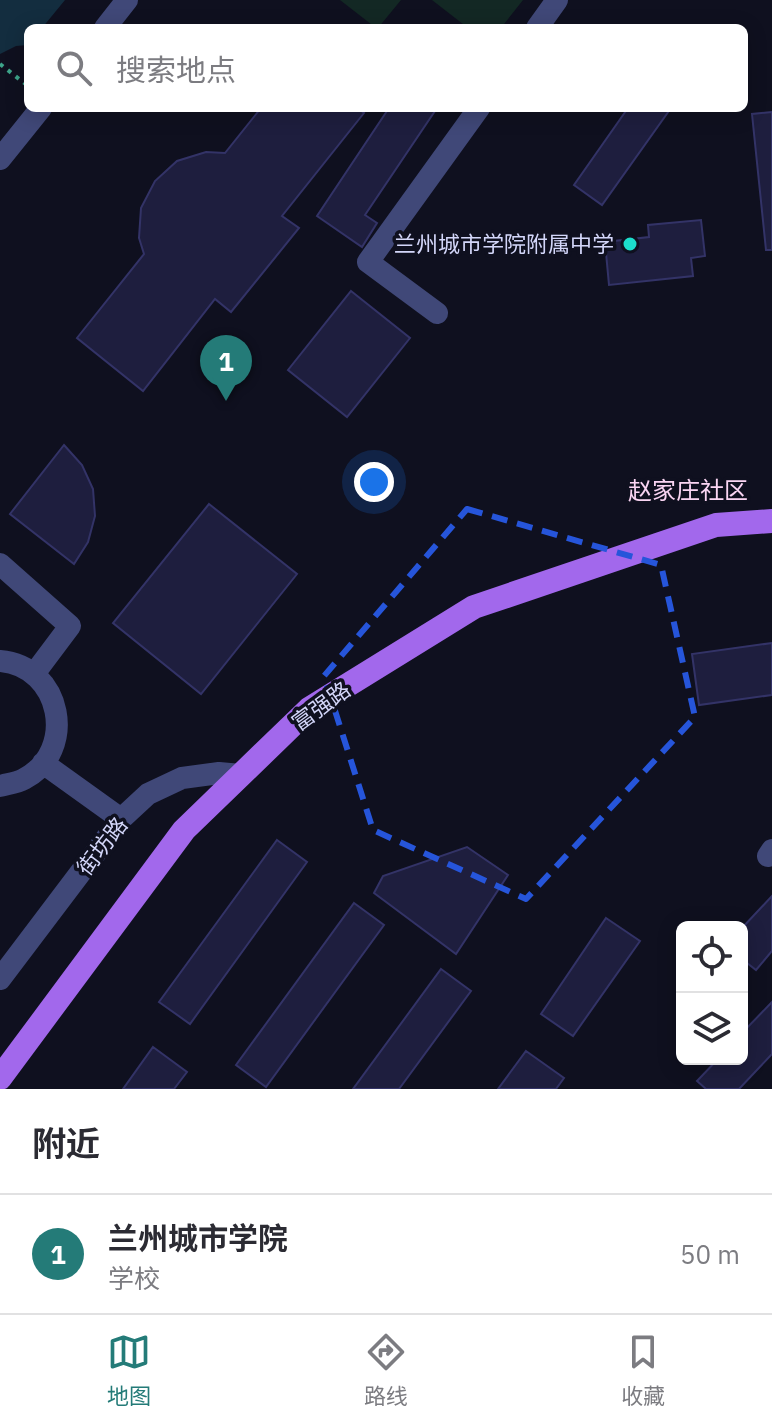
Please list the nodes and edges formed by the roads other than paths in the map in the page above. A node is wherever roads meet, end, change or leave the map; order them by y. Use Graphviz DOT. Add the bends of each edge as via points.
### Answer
graph roads {
  1 [pos="127,0"];
  2 [pos="557,0"];
  3 [pos="108,24"];
  4 [pos="540,24"];
  5 [pos="38,112"];
  6 [pos="476,112"];
  7 [pos="0,159"];
  8 [pos="437,313"];
  9 [pos="772,521"];
  10 [pos="0,564"];
  11 [pos="0,661"];
  12 [pos="34,674"];
  13 [pos="43,763"];
  14 [pos="241,775"];
  15 [pos="0,786"];
  16 [pos="121,819"];
  17 [pos="0,979"];
  18 [pos="0,1078"];
  1 -- 3 [label="street"];
  2 -- 4 [label="street"];
  5 -- 7 [label="street"];
  6 -- 8 [label="street" via="368,262"];
  9 -- 14 [label="main road, 富强路" via="716,525 474,607 309,709"];
  10 -- 12 [label="street" via="70,626"];
  11 -- 12 [label="street"];
  12 -- 13 [label="street" via="50,693 57,716 55,741"];
  13 -- 15 [label="street" via="24,779"];
  13 -- 16 [label="street"];
  14 -- 16 [label="street, 街坊路" via="182,778 148,794"];
  14 -- 18 [label="main road, 富强路" via="184,830"];
  16 -- 17 [label="street, 街坊路"];
}
